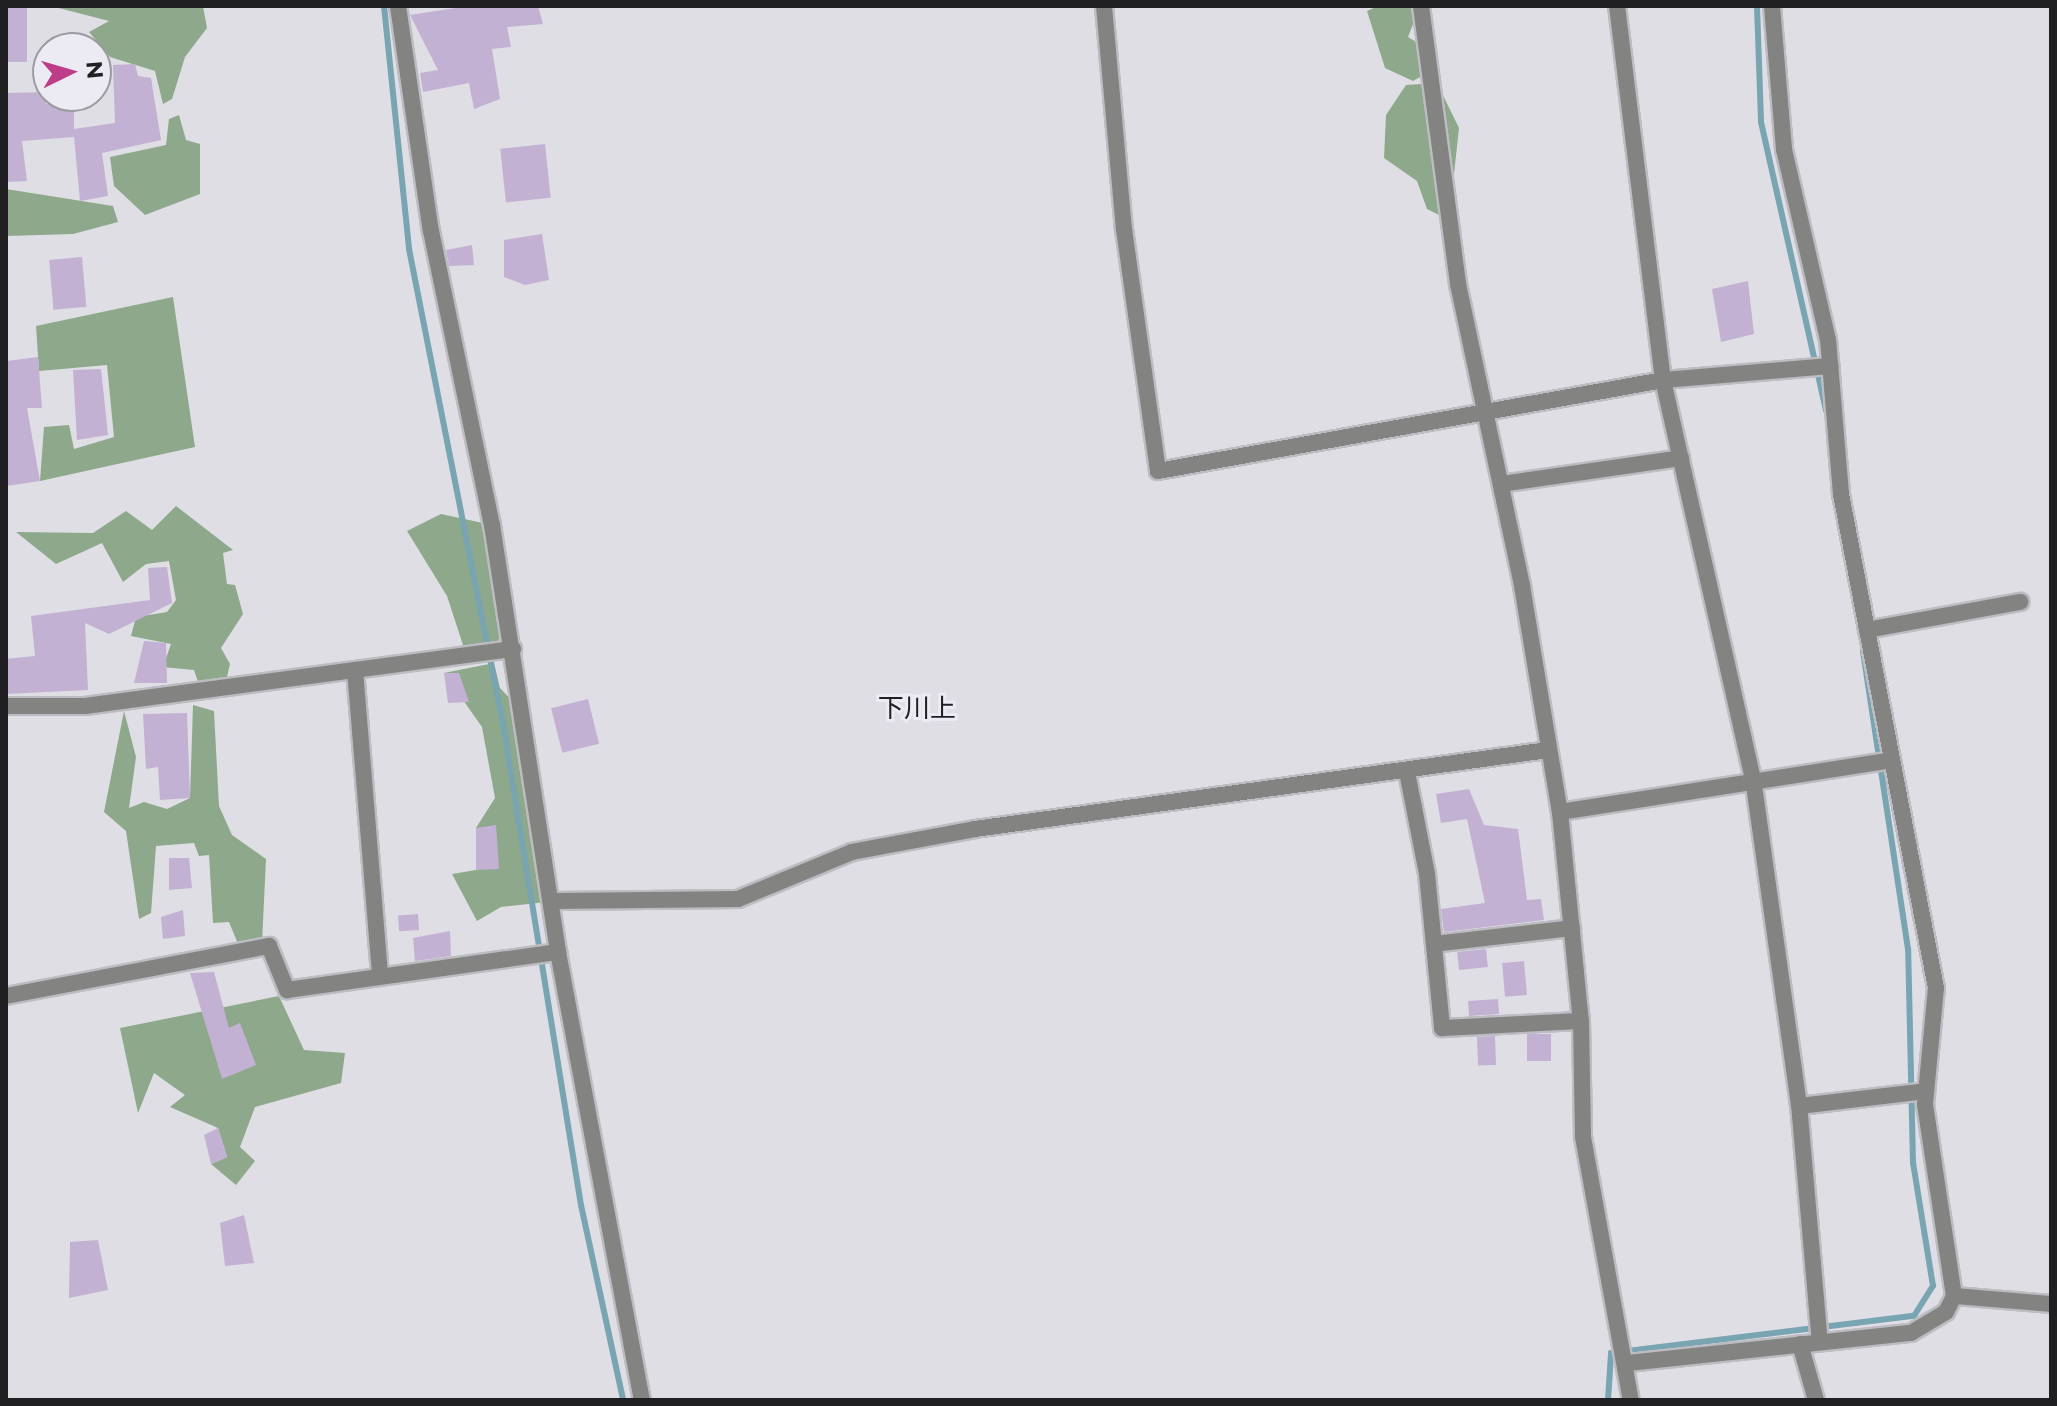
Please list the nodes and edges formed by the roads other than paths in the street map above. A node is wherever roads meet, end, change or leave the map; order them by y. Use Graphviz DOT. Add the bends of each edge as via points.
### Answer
graph roads {
  1 [pos="398,6"];
  2 [pos="1104,6"];
  3 [pos="1421,6"];
  4 [pos="1617,6"];
  5 [pos="1772,6"];
  6 [pos="1830,366"];
  7 [pos="1663,380"];
  8 [pos="1486,412"];
  9 [pos="1681,458"];
  10 [pos="1501,484"];
  11 [pos="2020,602"];
  12 [pos="1867,630"];
  13 [pos="513,649"];
  14 [pos="355,670"];
  15 [pos="6,706"];
  16 [pos="1548,750"];
  17 [pos="1892,760"];
  18 [pos="1407,772"];
  19 [pos="1753,778"];
  20 [pos="1560,812"];
  21 [pos="555,901"];
  22 [pos="1572,928"];
  23 [pos="1434,944"];
  24 [pos="558,952"];
  25 [pos="380,976"];
  26 [pos="6,996"];
  27 [pos="1581,1021"];
  28 [pos="1926,1091"];
  29 [pos="1799,1106"];
  30 [pos="1954,1296"];
  31 [pos="2051,1304"];
  32 [pos="1820,1342"];
  33 [pos="1800,1344"];
  34 [pos="1628,1363"];
  35 [pos="642,1400"];
  36 [pos="1631,1400"];
  37 [pos="1816,1400"];
  1 -- 13 [label="street" via="431,231"];
  2 -- 8 [label="street" via="1124,229 1158,471"];
  3 -- 8 [label="street" via="1458,284"];
  4 -- 7 [label="street"];
  5 -- 6 [label="street" via="1784,149"];
  6 -- 7 [label="street"];
  6 -- 12 [label="street" via="1841,494"];
  7 -- 8 [label="street"];
  7 -- 9 [label="street"];
  8 -- 10 [label="street"];
  9 -- 10 [label="street"];
  9 -- 19 [label="street"];
  10 -- 16 [label="street"];
  11 -- 12 [label="street"];
  12 -- 17 [label="street"];
  13 -- 14 [label="street"];
  13 -- 21 [label="street"];
  14 -- 15 [label="street" via="85,706"];
  14 -- 25 [label="street"];
  16 -- 18 [label="street"];
  16 -- 20 [label="street"];
  17 -- 19 [label="street"];
  17 -- 28 [label="street" via="1936,988"];
  18 -- 21 [label="street" via="1197,794 867,849 738,899"];
  18 -- 23 [label="street"];
  19 -- 20 [label="street"];
  19 -- 29 [label="street"];
  20 -- 22 [label="street"];
  21 -- 24 [label="street"];
  22 -- 23 [label="street"];
  22 -- 27 [label="street"];
  23 -- 27 [label="street" via="1442,1028"];
  24 -- 25 [label="street"];
  24 -- 35 [label="street"];
  25 -- 26 [label="street" via="287,990 269,946"];
  27 -- 34 [label="street" via="1583,1137"];
  28 -- 29 [label="street"];
  28 -- 30 [label="street"];
  29 -- 32 [label="street"];
  30 -- 31 [label="street"];
  30 -- 32 [label="street" via="1946,1312 1911,1333"];
  32 -- 33 [label="street"];
  33 -- 34 [label="street"];
  33 -- 37 [label="street"];
  34 -- 36 [label="street"];
}
